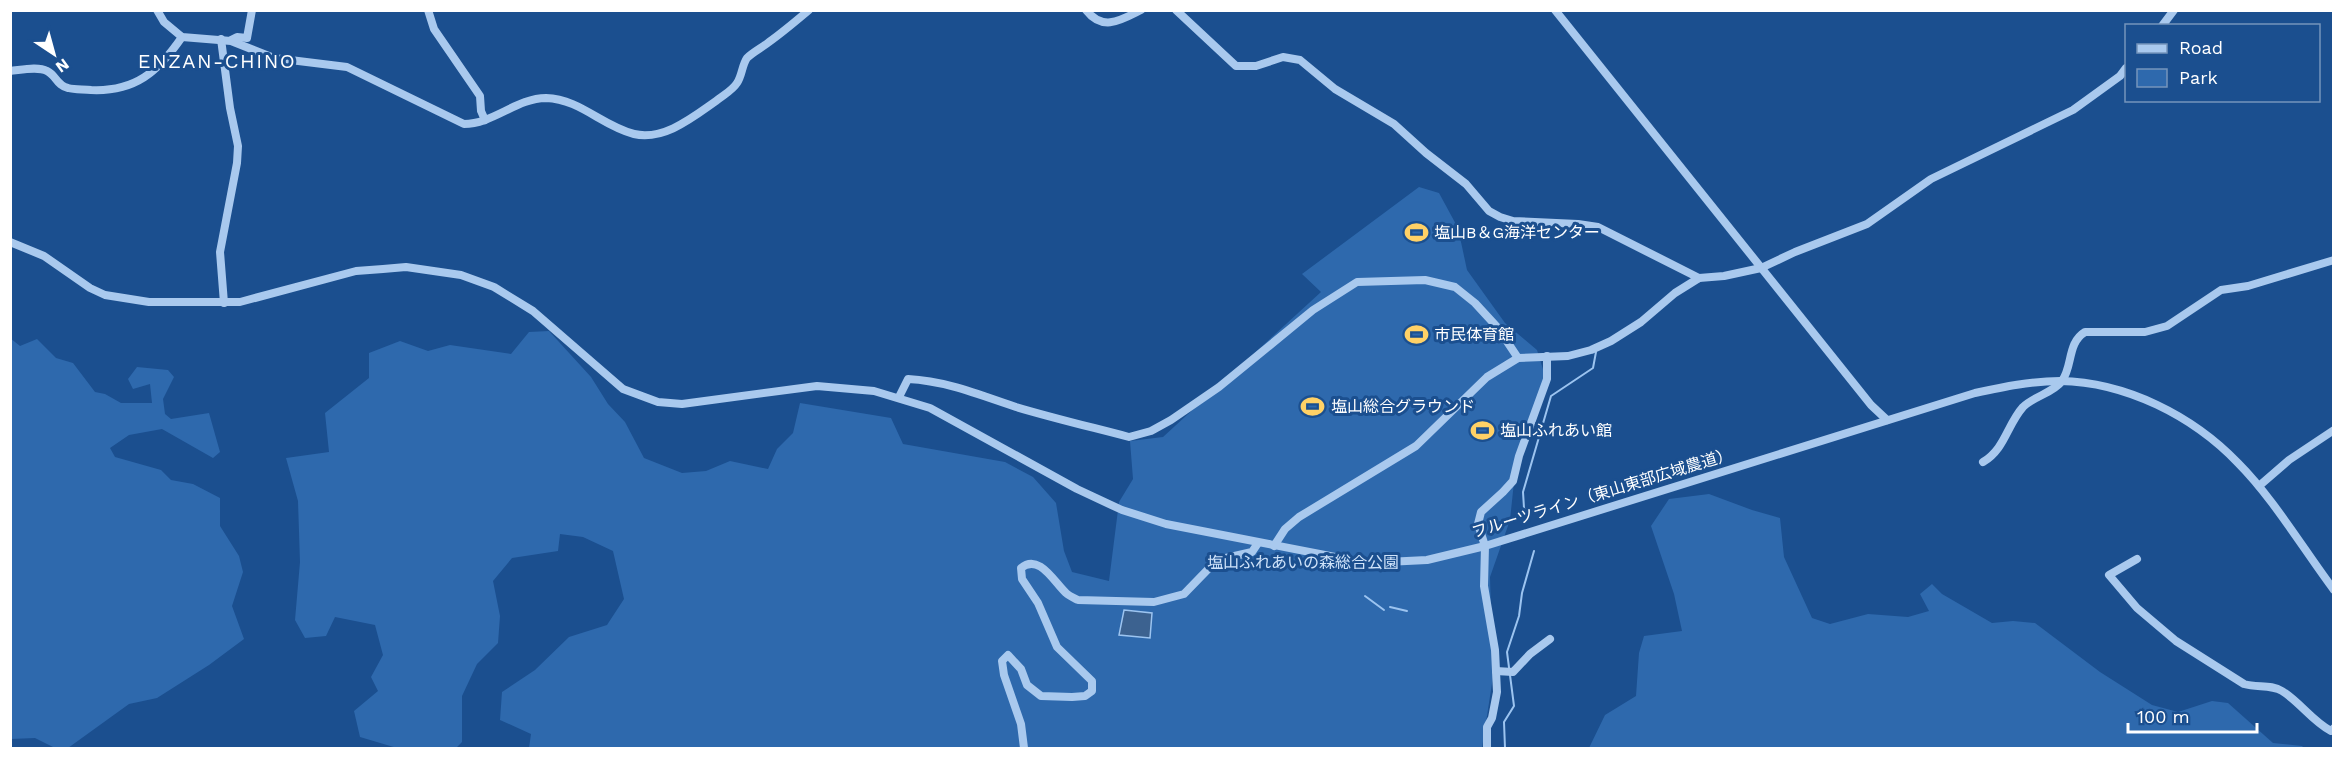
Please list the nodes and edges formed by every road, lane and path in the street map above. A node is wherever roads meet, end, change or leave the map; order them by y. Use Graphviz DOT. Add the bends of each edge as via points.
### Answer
graph roads {
  1 [pos="157,10"];
  2 [pos="252,10"];
  3 [pos="428,10"];
  4 [pos="809,10"];
  5 [pos="1086,10"];
  6 [pos="1141,10"];
  7 [pos="1176,10"];
  8 [pos="1555,10"];
  9 [pos="2174,10"];
  10 [pos="2164,24"];
  11 [pos="182,37"];
  12 [pos="221,39"];
  13 [pos="231,41"];
  14 [pos="2125,70"];
  15 [pos="10,71"];
  16 [pos="485,120"];
  17 [pos="10,242"];
  18 [pos="2334,260"];
  19 [pos="1761,268"];
  20 [pos="1699,278"];
  21 [pos="220,303"];
  22 [pos="1547,356"];
  23 [pos="1518,358"];
  24 [pos="2062,381"];
  25 [pos="899,397"];
  26 [pos="1887,420"];
  27 [pos="2334,430"];
  28 [pos="1983,462"];
  29 [pos="2259,486"];
  30 [pos="1258,543"];
  31 [pos="1274,546"];
  32 [pos="1485,546"];
  33 [pos="2137,559"];
  34 [pos="2334,590"];
  35 [pos="1550,639"];
  36 [pos="1499,672"];
  37 [pos="2334,728"];
  38 [pos="1024,748"];
  39 [pos="1485,748"];
  1 -- 11 [label="street" via="174,33"];
  2 -- 13 [label="street" via="246,38"];
  3 -- 16 [label="street" via="434,29 480,96"];
  4 -- 16 [label="street" via="747,59 733,89 691,119 662,132 627,132 582,107 547,98"];
  5 -- 6 [label="street" via="1095,19 1110,24"];
  7 -- 20 [label="street" via="1236,66 1256,66 1283,57 1300,60 1335,89 1394,124 1500,217 1598,227"];
  8 -- 19 [label="street"];
  9 -- 10 [label="street"];
  11 -- 12 [label="street"];
  11 -- 15 [label="street" via="154,71 121,88 69,88 41,69"];
  12 -- 13 [label="street"];
  12 -- 21 [label="street" via="238,146 220,252"];
  13 -- 16 [label="street" via="274,58 347,67 459,123"];
  14 -- 19 [label="street" via="2073,110 1931,179 1867,224"];
  17 -- 21 [label="street" via="44,256 105,295 149,302"];
  18 -- 24 [label="street" via="2248,286 2221,290 2167,326 2145,332 2085,332 2075,341"];
  19 -- 20 [label="street"];
  19 -- 26 [label="street"];
  20 -- 22 [label="street" via="1611,341 1568,356"];
  21 -- 25 [label="street, フルーツライン（東山東部広域農道）" via="257,298 356,271 431,269 460,274 515,299 533,310 612,381 637,396 658,402 682,404 817,386"];
  22 -- 23 [label="street"];
  22 -- 32 [label="street" via="1547,379 1512,481 1481,512 1478,524"];
  23 -- 25 [label="street" via="1498,328 1455,287 1425,280 1357,282 1313,310 1219,387 1171,420 1140,435 1129,437 930,380 908,379"];
  23 -- 31 [label="street" via="1487,377 1416,446 1299,517"];
  24 -- 26 [label="street, フルーツライン（東山東部広域農道）" via="2015,384"];
  24 -- 28 [label="street" via="2022,408 2000,448"];
  24 -- 29 [label="street, フルーツライン（東山東部広域農道）" via="2115,389 2190,422 2223,447"];
  25 -- 30 [label="street, フルーツライン（東山東部広域農道）" via="946,416 1122,510 1166,524"];
  26 -- 32 [label="street, フルーツライン（東山東部広域農道）"];
  27 -- 29 [label="street"];
  29 -- 34 [label="street, フルーツライン（東山東部広域農道）"];
  30 -- 31 [label="street, フルーツライン（東山東部広域農道）"];
  30 -- 38 [label="street" via="1252,552 1217,560 1184,594 1155,602 1078,600 1067,594 1041,566 1023,566 1022,579 1038,603 1057,647 1092,681 1092,691 1085,696 1041,696 1028,685 1008,655 1002,661 1004,675 1021,724"];
  31 -- 32 [label="street, フルーツライン（東山東部広域農道）" via="1382,564 1427,560"];
  32 -- 36 [label="street" via="1484,586"];
  33 -- 37 [label="street" via="2109,574 2137,608 2176,641 2244,684 2282,691 2318,724 2331,731"];
  35 -- 36 [label="street" via="1513,672"];
  36 -- 39 [label="street"];
}
